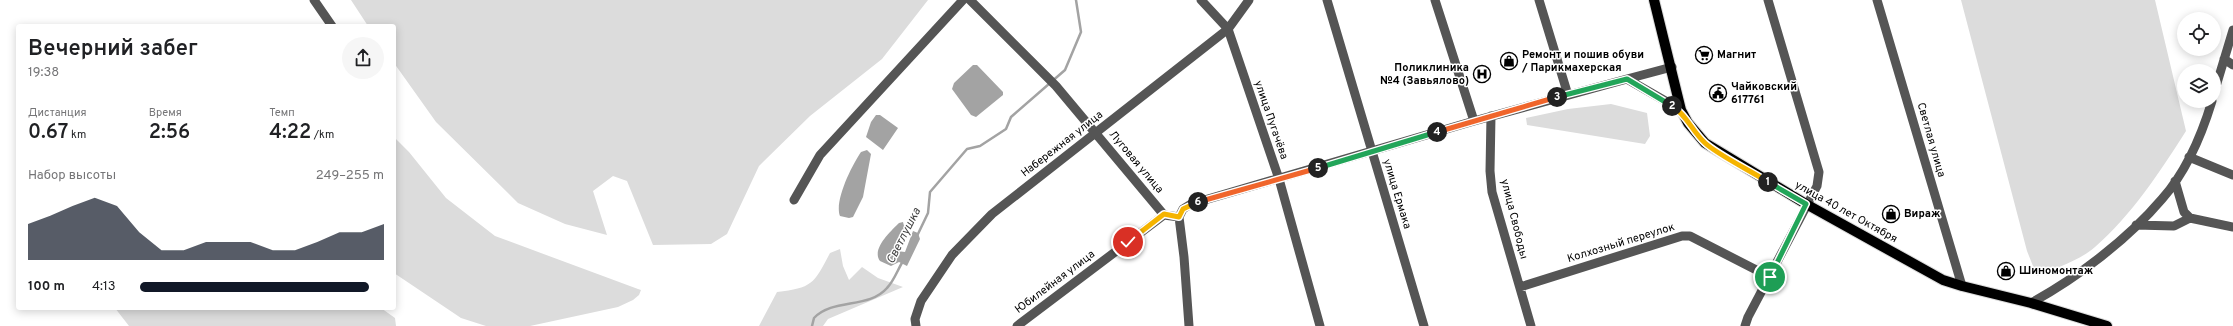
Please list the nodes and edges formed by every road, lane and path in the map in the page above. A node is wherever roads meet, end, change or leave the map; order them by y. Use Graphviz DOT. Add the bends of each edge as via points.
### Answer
graph roads {
  1 [pos="314,0"];
  2 [pos="963,0"];
  3 [pos="970,0"];
  4 [pos="1201,0"];
  5 [pos="1249,0"];
  6 [pos="1326,0"];
  7 [pos="1435,0"];
  8 [pos="1539,0"];
  9 [pos="1654,0"];
  10 [pos="1768,0"];
  11 [pos="1877,0"];
  12 [pos="331,24"];
  13 [pos="1228,29"];
  14 [pos="2233,32"];
  15 [pos="2224,59"];
  16 [pos="2233,65"];
  17 [pos="1672,67"];
  18 [pos="2221,69"];
  19 [pos="1627,79"];
  20 [pos="1568,95"];
  21 [pos="2210,108"];
  22 [pos="1681,110"];
  23 [pos="1491,116"];
  24 [pos="1474,121"];
  25 [pos="1096,132"];
  26 [pos="1372,152"];
  27 [pos="2189,157"];
  28 [pos="2233,175"];
  29 [pos="1279,179"];
  30 [pos="2175,181"];
  31 [pos="794,200"];
  32 [pos="1806,204"];
  33 [pos="1164,214"];
  34 [pos="1179,217"];
  35 [pos="2190,218"];
  36 [pos="2136,225"];
  37 [pos="2233,227"];
  38 [pos="1770,277"];
  39 [pos="1962,286"];
  40 [pos="1520,287"];
  41 [pos="2031,302"];
  42 [pos="916,326"];
  43 [pos="1017,326"];
  44 [pos="1189,326"];
  45 [pos="1320,326"];
  46 [pos="1424,326"];
  47 [pos="1531,326"];
  48 [pos="1745,326"];
  49 [pos="2107,326"];
  1 -- 12 [label="street"];
  2 -- 31 [label="street" via="820,155"];
  3 -- 25 [label="street, Луговая улица" via="1056,86"];
  4 -- 13 [label="street, улица Пугачёва"];
  5 -- 13 [label="street, Набережная улица"];
  6 -- 26 [label="street, улица Ермака"];
  7 -- 24 [label="street"];
  8 -- 20 [label="street"];
  9 -- 17 [label="main road, улица 40 лет Октября"];
  10 -- 32 [label="street" via="1819,172 1817,186"];
  11 -- 39 [label="street, Светлая улица"];
  13 -- 25 [label="street, Набережная улица"];
  13 -- 29 [label="street, улица Пугачёва"];
  14 -- 15 [label="street"];
  15 -- 16 [label="street"];
  15 -- 18 [label="street"];
  17 -- 19 [label="street"];
  17 -- 22 [label="main road, улица 40 лет Октября"];
  19 -- 20 [label="street"];
  19 -- 22 [label="street"];
  20 -- 23 [label="street"];
  21 -- 27 [label="street"];
  22 -- 32 [label="main road, улица 40 лет Октября" via="1705,143"];
  23 -- 24 [label="street"];
  23 -- 40 [label="street, улица Свободы" via="1492,192"];
  24 -- 26 [label="street"];
  25 -- 33 [label="street, Луговая улица"];
  25 -- 42 [label="street, Набережная улица" via="992,214 952,255 921,301 915,319"];
  26 -- 29 [label="street"];
  26 -- 46 [label="street, улица Ермака"];
  27 -- 28 [label="street"];
  27 -- 30 [label="street"];
  29 -- 34 [label="street" via="1191,204 1183,209"];
  29 -- 45 [label="street, улица Пугачёва"];
  30 -- 35 [label="street" via="2184,212"];
  30 -- 36 [label="street" via="2163,199"];
  32 -- 38 [label="street"];
  32 -- 39 [label="main road, улица 40 лет Октября" via="1943,280"];
  33 -- 34 [label="street"];
  33 -- 43 [label="street, Юбилейная улица"];
  34 -- 44 [label="street"];
  35 -- 36 [label="street" via="2174,226"];
  35 -- 37 [label="street"];
  36 -- 41 [label="street" via="2074,277"];
  38 -- 40 [label="street, Колхозный переулок" via="1690,236 1682,236"];
  38 -- 48 [label="street"];
  39 -- 41 [label="main road, улица 40 лет Октября"];
  40 -- 47 [label="street, улица Свободы"];
  41 -- 49 [label="main road, улица 40 лет Октября"];
}
